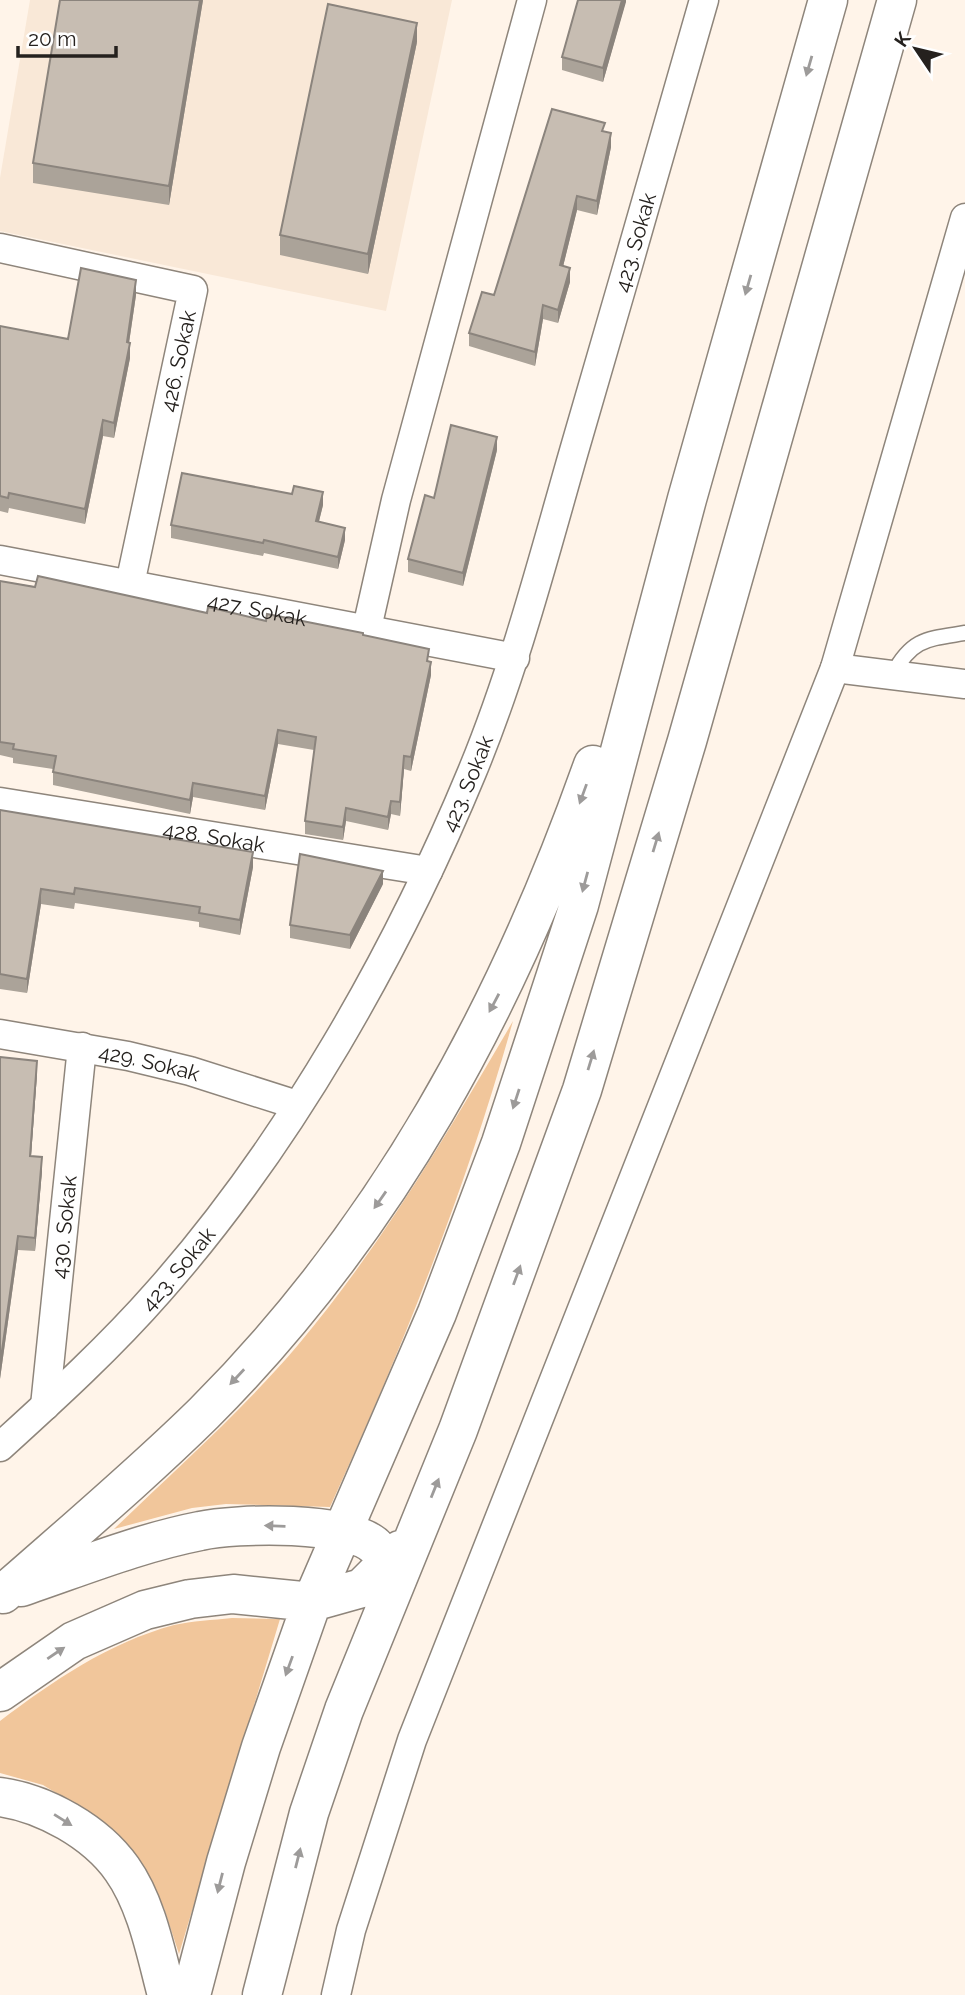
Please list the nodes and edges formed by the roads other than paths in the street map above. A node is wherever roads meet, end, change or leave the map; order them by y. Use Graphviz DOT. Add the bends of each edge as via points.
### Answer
graph roads {
  1 [pos="532,0"];
  2 [pos="704,0"];
  3 [pos="828,0"];
  4 [pos="897,0"];
  5 [pos="965,218"];
  6 [pos="0,248"];
  7 [pos="959,260"];
  8 [pos="687,499"];
  9 [pos="0,560"];
  10 [pos="130,584"];
  11 [pos="367,628"];
  12 [pos="965,633"];
  13 [pos="515,658"];
  14 [pos="835,668"];
  15 [pos="893,674"];
  16 [pos="965,684"];
  17 [pos="0,802"];
  18 [pos="428,871"];
  19 [pos="0,1034"];
  20 [pos="82,1047"];
  21 [pos="297,1105"];
  22 [pos="45,1406"];
  23 [pos="0,1447"];
  24 [pos="343,1530"];
  25 [pos="418,1532"];
  26 [pos="387,1563"];
  27 [pos="1,1595"];
  28 [pos="312,1602"];
  29 [pos="380,1618"];
  30 [pos="0,1692"];
  31 [pos="0,1797"];
  32 [pos="167,1995"];
  33 [pos="191,1995"];
  34 [pos="262,1995"];
  35 [pos="336,1995"];
  1 -- 11 [label="street" via="396,500"];
  2 -- 13 [label="street, 423. Sokak"];
  3 -- 8 [label="highway, one-way"];
  25 -- 4 [label="highway, one-way" via="582,1090 687,741"];
  5 -- 7 [label="street"];
  6 -- 10 [label="street, 426. Sokak" via="193,290"];
  7 -- 14 [label="street"];
  8 -- 24 [label="highway, one-way" via="579,905 501,1143 436,1313"];
  8 -- 27 [label="highway, one-way" via="561,854 508,977 408,1160 278,1333 204,1413"];
  9 -- 10 [label="street, 427. Sokak"];
  10 -- 11 [label="street, 427. Sokak"];
  11 -- 13 [label="street, 427. Sokak"];
  12 -- 15 [label="lane" via="928,639 904,653"];
  13 -- 18 [label="street, 423. Sokak" via="473,771"];
  14 -- 15 [label="street"];
  14 -- 35 [label="street" via="412,1740 351,1930"];
  15 -- 16 [label="street"];
  17 -- 18 [label="street, 428. Sokak"];
  18 -- 21 [label="street, 423. Sokak" via="354,1014"];
  19 -- 20 [label="street, 429. Sokak"];
  20 -- 21 [label="street, 429. Sokak" via="190,1071"];
  20 -- 22 [label="street, 430. Sokak"];
  21 -- 22 [label="street, 423. Sokak" via="162,1288"];
  22 -- 23 [label="street, 423. Sokak"];
  24 -- 26 [label="highway" via="376,1546"];
  24 -- 27 [label="highway, one-way" via="265,1526 201,1530"];
  24 -- 28 [label="highway"];
  25 -- 26 [label="highway"];
  25 -- 29 [label="highway"];
  26 -- 28 [label="highway" via="362,1588"];
  26 -- 29 [label="highway"];
  30 -- 28 [label="highway, one-way" via="74,1641 145,1610 233,1594"];
  28 -- 33 [label="highway, one-way" via="261,1747"];
  34 -- 29 [label="highway, one-way" via="309,1813"];
  31 -- 32 [label="highway, one-way" via="46,1809 99,1845 122,1869 145,1920"];
}
